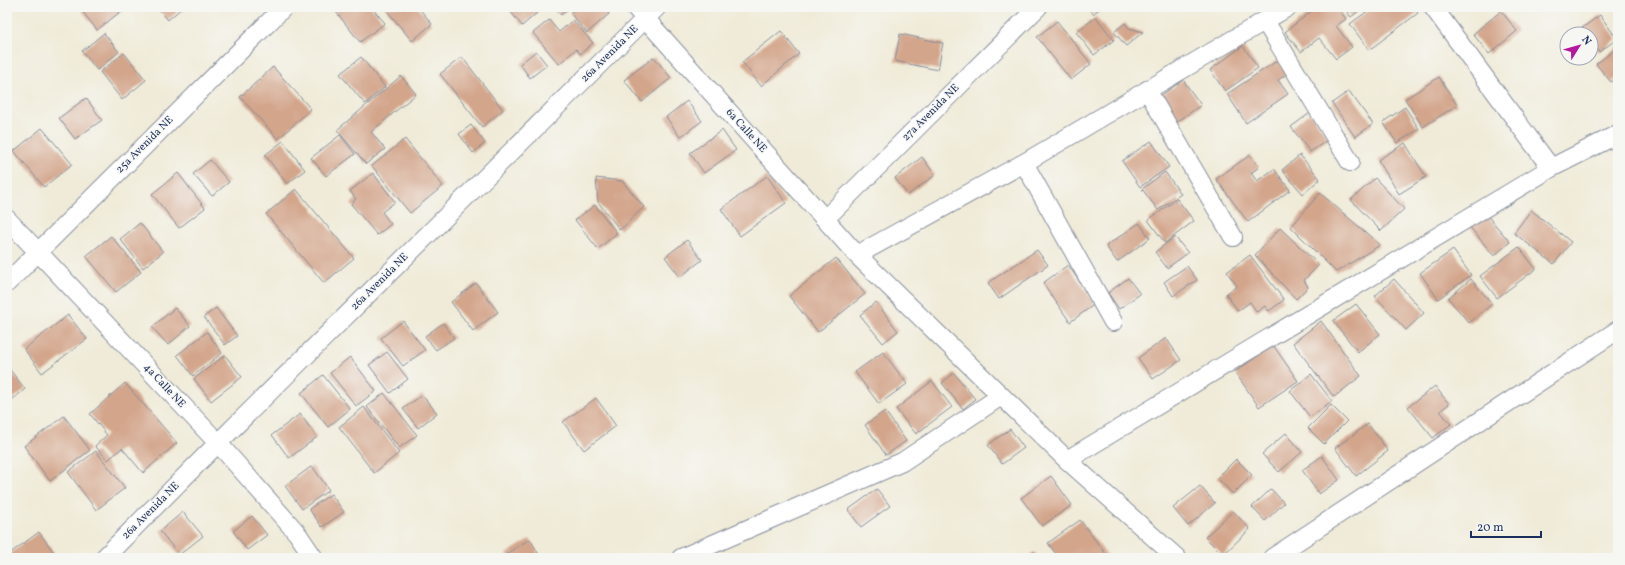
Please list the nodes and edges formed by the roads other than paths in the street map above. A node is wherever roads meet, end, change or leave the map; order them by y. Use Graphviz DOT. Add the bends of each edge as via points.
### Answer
graph roads {
  1 [pos="284,7"];
  2 [pos="1038,7"];
  3 [pos="1288,7"];
  4 [pos="1433,7"];
  5 [pos="646,11"];
  6 [pos="1266,21"];
  7 [pos="1147,90"];
  8 [pos="1618,134"];
  9 [pos="1024,162"];
  10 [pos="1350,162"];
  11 [pos="1551,168"];
  12 [pos="7,218"];
  13 [pos="825,219"];
  14 [pos="1233,237"];
  15 [pos="38,252"];
  16 [pos="857,255"];
  17 [pos="7,283"];
  18 [pos="1113,322"];
  19 [pos="1618,330"];
  20 [pos="1001,396"];
  21 [pos="218,443"];
  22 [pos="1067,460"];
  23 [pos="104,558"];
  24 [pos="314,558"];
  25 [pos="681,558"];
  26 [pos="1177,558"];
  27 [pos="1272,558"];
  1 -- 15 [label="street, 25a Avenida NE"];
  2 -- 13 [label="street, 27a Avenida NE"];
  3 -- 6 [label="street"];
  4 -- 11 [label="street"];
  5 -- 13 [label="street, 6a Calle NE"];
  5 -- 21 [label="street, 26a Avenida NE"];
  6 -- 7 [label="street"];
  6 -- 10 [label="street"];
  7 -- 9 [label="street"];
  7 -- 14 [label="street"];
  8 -- 11 [label="street"];
  9 -- 16 [label="street"];
  9 -- 18 [label="street"];
  11 -- 22 [label="street"];
  12 -- 15 [label="street, 4a Calle NE"];
  13 -- 16 [label="street, 6a Calle NE"];
  15 -- 17 [label="street, 25a Avenida NE"];
  15 -- 21 [label="street, 4a Calle NE"];
  16 -- 20 [label="street, 6a Calle NE"];
  19 -- 27 [label="street"];
  20 -- 22 [label="street, 6a Calle NE"];
  20 -- 25 [label="street" via="902,462"];
  21 -- 23 [label="street, 26a Avenida NE"];
  21 -- 24 [label="street, 4a Calle NE" via="297,533"];
  22 -- 26 [label="street, 6a Calle NE"];
}
